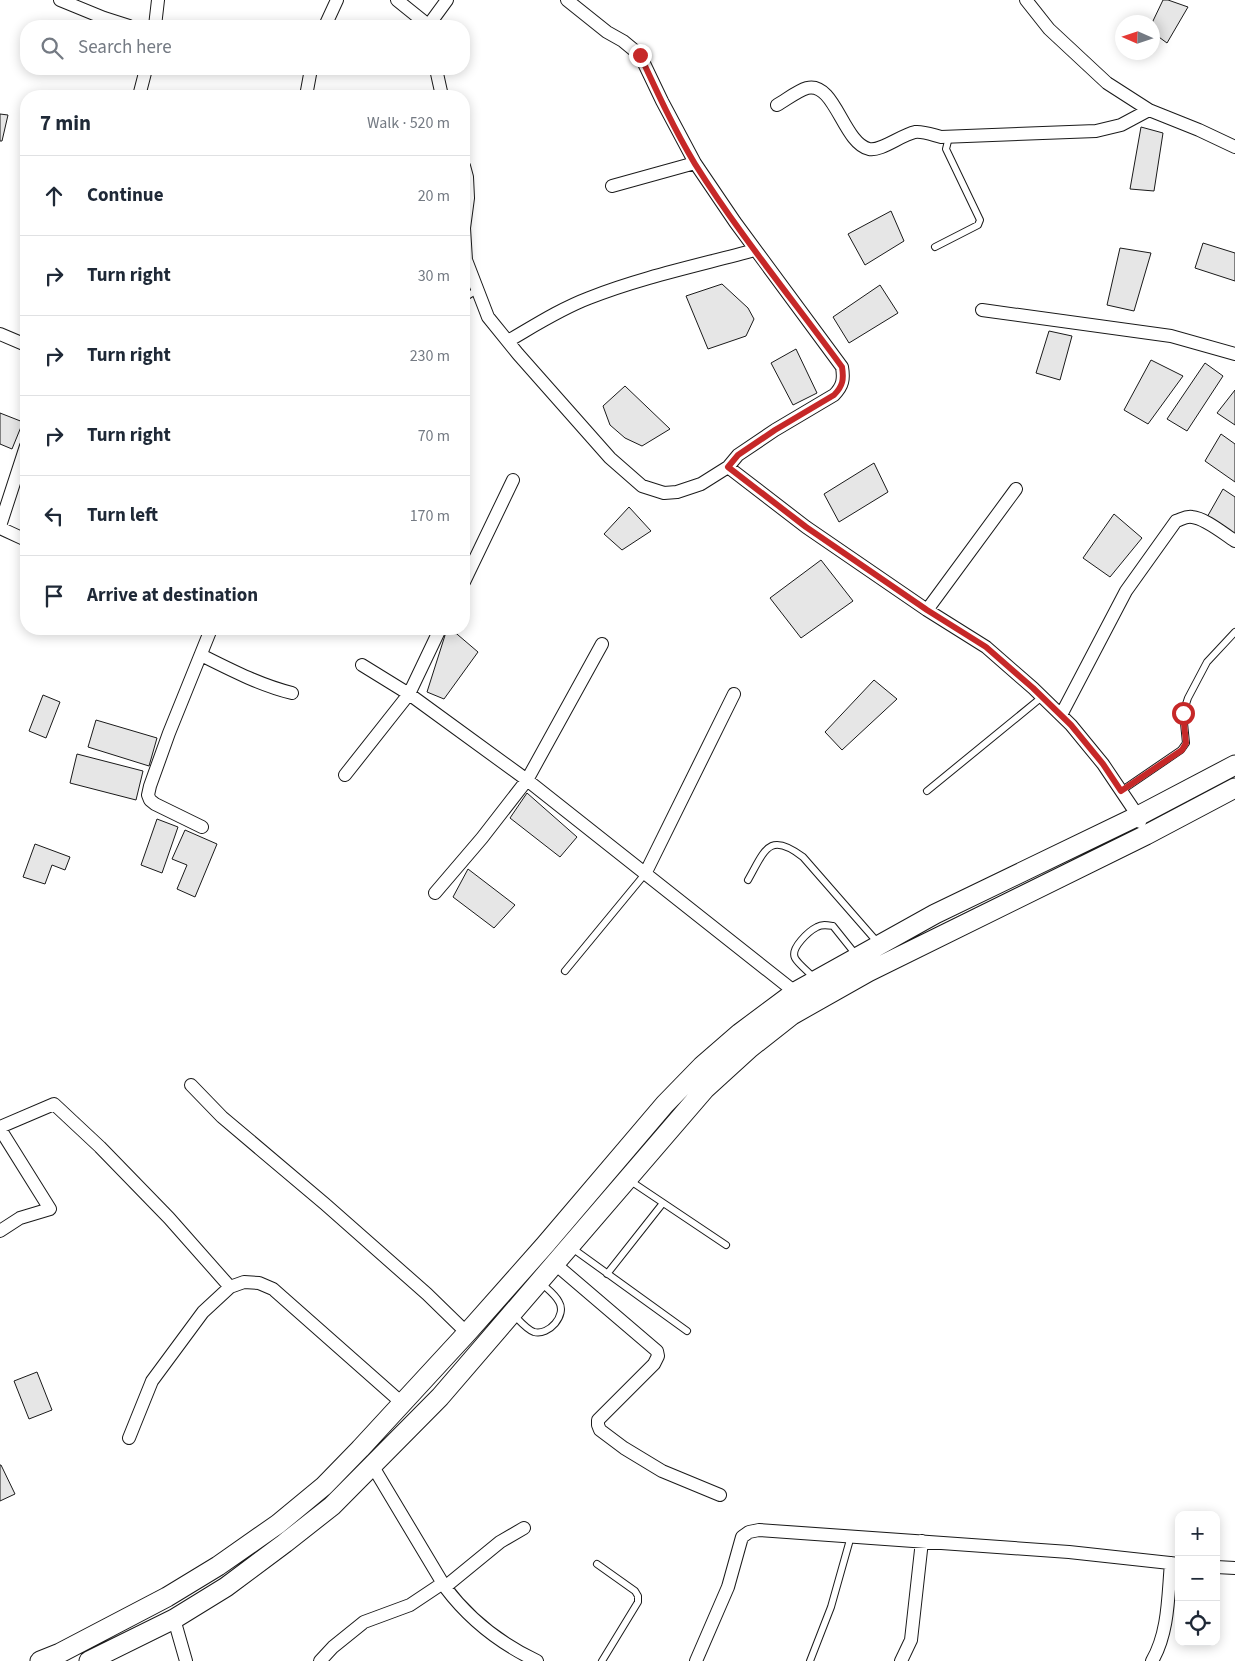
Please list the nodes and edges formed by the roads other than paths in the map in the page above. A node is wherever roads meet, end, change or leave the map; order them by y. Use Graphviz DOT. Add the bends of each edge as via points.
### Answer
graph roads {
  1 [pos="60,0"];
  2 [pos="158,0"];
  3 [pos="337,0"];
  4 [pos="397,0"];
  5 [pos="447,0"];
  6 [pos="567,0"];
  7 [pos="1026,0"];
  8 [pos="110,20"];
  9 [pos="156,20"];
  10 [pos="328,20"];
  11 [pos="421,20"];
  12 [pos="432,20"];
  13 [pos="144,75"];
  14 [pos="310,75"];
  15 [pos="437,75"];
  16 [pos="141,90"];
  17 [pos="307,90"];
  18 [pos="441,90"];
  19 [pos="777,105"];
  20 [pos="1149,110"];
  21 [pos="949,137"];
  22 [pos="1235,146"];
  23 [pos="695,163"];
  24 [pos="612,186"];
  25 [pos="936,247"];
  26 [pos="755,250"];
  27 [pos="470,272"];
  28 [pos="476,290"];
  29 [pos="470,294"];
  30 [pos="982,310"];
  31 [pos="0,334"];
  32 [pos="508,341"];
  33 [pos="20,342"];
  34 [pos="1235,354"];
  35 [pos="20,465"];
  36 [pos="728,467"];
  37 [pos="513,480"];
  38 [pos="1016,489"];
  39 [pos="0,527"];
  40 [pos="20,537"];
  41 [pos="1235,541"];
  42 [pos="470,570"];
  43 [pos="927,610"];
  44 [pos="1235,632"];
  45 [pos="209,635"];
  46 [pos="437,635"];
  47 [pos="602,644"];
  48 [pos="201,655"];
  49 [pos="362,665"];
  50 [pos="292,693"];
  51 [pos="409,694"];
  52 [pos="734,694"];
  53 [pos="1042,697"];
  54 [pos="1061,715"];
  55 [pos="1235,765"];
  56 [pos="345,775"];
  57 [pos="527,780"];
  58 [pos="1235,788"];
  59 [pos="927,790"];
  60 [pos="1121,791"];
  61 [pos="1138,816"];
  62 [pos="202,827"];
  63 [pos="1146,835"];
  64 [pos="645,874"];
  65 [pos="748,880"];
  66 [pos="435,893"];
  67 [pos="880,945"];
  68 [pos="858,957"];
  69 [pos="565,971"];
  70 [pos="816,980"];
  71 [pos="795,992"];
  72 [pos="191,1085"];
  73 [pos="0,1128"];
  74 [pos="628,1180"];
  75 [pos="663,1203"];
  76 [pos="0,1232"];
  77 [pos="726,1245"];
  78 [pos="569,1246"];
  79 [pos="554,1263"];
  80 [pos="607,1274"];
  81 [pos="539,1281"];
  82 [pos="230,1287"];
  83 [pos="512,1313"];
  84 [pos="687,1331"];
  85 [pos="467,1333"];
  86 [pos="402,1403"];
  87 [pos="129,1438"];
  88 [pos="372,1465"];
  89 [pos="720,1495"];
  90 [pos="524,1528"];
  91 [pos="851,1536"];
  92 [pos="922,1541"];
  93 [pos="1175,1563"];
  94 [pos="597,1564"];
  95 [pos="1220,1567"];
  96 [pos="1235,1568"];
  97 [pos="444,1585"];
  98 [pos="174,1619"];
  99 [pos="40,1661"];
  100 [pos="89,1661"];
  101 [pos="186,1661"];
  102 [pos="320,1661"];
  103 [pos="537,1661"];
  104 [pos="602,1661"];
  105 [pos="696,1661"];
  106 [pos="810,1661"];
  107 [pos="901,1661"];
  108 [pos="1152,1661"];
  1 -- 8 [label="street"];
  2 -- 9 [label="street"];
  3 -- 10 [label="street"];
  4 -- 11 [label="street"];
  5 -- 12 [label="street"];
  6 -- 23 [label="street" via="640,55"];
  7 -- 20 [label="street" via="1049,29 1106,83"];
  13 -- 16 [label="street"];
  14 -- 17 [label="street"];
  15 -- 18 [label="street"];
  19 -- 21 [label="street" via="806,88 820,90 855,141 871,150 917,132"];
  20 -- 21 [label="street" via="1121,125 1096,131"];
  20 -- 22 [label="street"];
  21 -- 25 [label="lane" via="946,149 980,220 978,225"];
  23 -- 24 [label="street"];
  23 -- 26 [label="street"];
  26 -- 32 [label="street" via="588,298"];
  26 -- 36 [label="street" via="842,367 844,380 834,395 738,455"];
  27 -- 28 [label="street"];
  28 -- 29 [label="lane"];
  28 -- 32 [label="street" via="488,317"];
  30 -- 34 [label="street" via="1170,336"];
  31 -- 33 [label="street"];
  32 -- 36 [label="street" via="610,458 642,486 664,493 677,492 701,484"];
  35 -- 39 [label="street"];
  36 -- 43 [label="street" via="806,527"];
  37 -- 42 [label="street"];
  38 -- 43 [label="street"];
  39 -- 40 [label="street"];
  41 -- 54 [label="street" via="1200,519 1186,517 1176,521 1126,591"];
  43 -- 53 [label="street" via="986,647"];
  44 -- 60 [label="lane" via="1207,662 1188,698 1183,713 1186,743 1182,750"];
  45 -- 48 [label="street"];
  46 -- 51 [label="street"];
  47 -- 57 [label="street"];
  48 -- 50 [label="street" via="237,674"];
  48 -- 62 [label="street" via="148,795 155,804"];
  49 -- 51 [label="street"];
  51 -- 56 [label="street"];
  51 -- 57 [label="street"];
  52 -- 64 [label="street"];
  53 -- 54 [label="street"];
  53 -- 59 [label="lane"];
  54 -- 60 [label="street" via="1103,764"];
  55 -- 61 [label="main road"];
  57 -- 64 [label="street"];
  57 -- 66 [label="street"];
  58 -- 63 [label="main road"];
  60 -- 61 [label="street"];
  61 -- 63 [label="street"];
  61 -- 67 [label="main road" via="935,914"];
  63 -- 74 [label="main road" via="868,972 792,1015 705,1089"];
  64 -- 69 [label="lane"];
  64 -- 71 [label="street"];
  65 -- 67 [label="lane" via="764,852 772,845 781,844 802,857"];
  67 -- 68 [label="main road"];
  68 -- 70 [label="main road"];
  68 -- 70 [label="lane" via="833,926 824,924 816,927 794,951 795,958"];
  70 -- 71 [label="main road"];
  71 -- 85 [label="main road" via="740,1033 690,1078"];
  72 -- 85 [label="street" via="222,1117 427,1294"];
  73 -- 76 [label="street" via="50,1209 20,1218"];
  73 -- 82 [label="street" via="54,1104 169,1218"];
  74 -- 75 [label="lane"];
  74 -- 78 [label="main road"];
  75 -- 77 [label="lane"];
  75 -- 80 [label="lane"];
  78 -- 79 [label="main road"];
  78 -- 80 [label="lane"];
  79 -- 81 [label="main road"];
  79 -- 89 [label="street" via="658,1356 654,1364 598,1420 600,1430 662,1471"];
  80 -- 84 [label="lane"];
  81 -- 83 [label="main road"];
  81 -- 83 [label="lane" via="559,1302 561,1312 557,1321 544,1332 533,1332"];
  82 -- 86 [label="street" via="244,1282 259,1283 273,1289"];
  82 -- 87 [label="street" via="203,1312 152,1381"];
  83 -- 88 [label="main road" via="440,1397"];
  85 -- 86 [label="main road"];
  86 -- 99 [label="main road" via="324,1486 270,1529 167,1597"];
  88 -- 97 [label="street"];
  88 -- 98 [label="main road" via="332,1506 286,1543 226,1587"];
  90 -- 97 [label="street" via="500,1542"];
  91 -- 92 [label="street"];
  91 -- 105 [label="street" via="748,1532 742,1537 728,1587"];
  91 -- 106 [label="lane" via="831,1607"];
  92 -- 93 [label="street"];
  92 -- 107 [label="street" via="911,1640"];
  93 -- 108 [label="street" via="1161,1642"];
  94 -- 104 [label="lane" via="638,1596 638,1602"];
  95 -- 96 [label="street"];
  97 -- 102 [label="street" via="410,1604 364,1622"];
  97 -- 103 [label="street" via="459,1605 489,1632"];
  98 -- 100 [label="main road"];
  98 -- 101 [label="street"];
}
